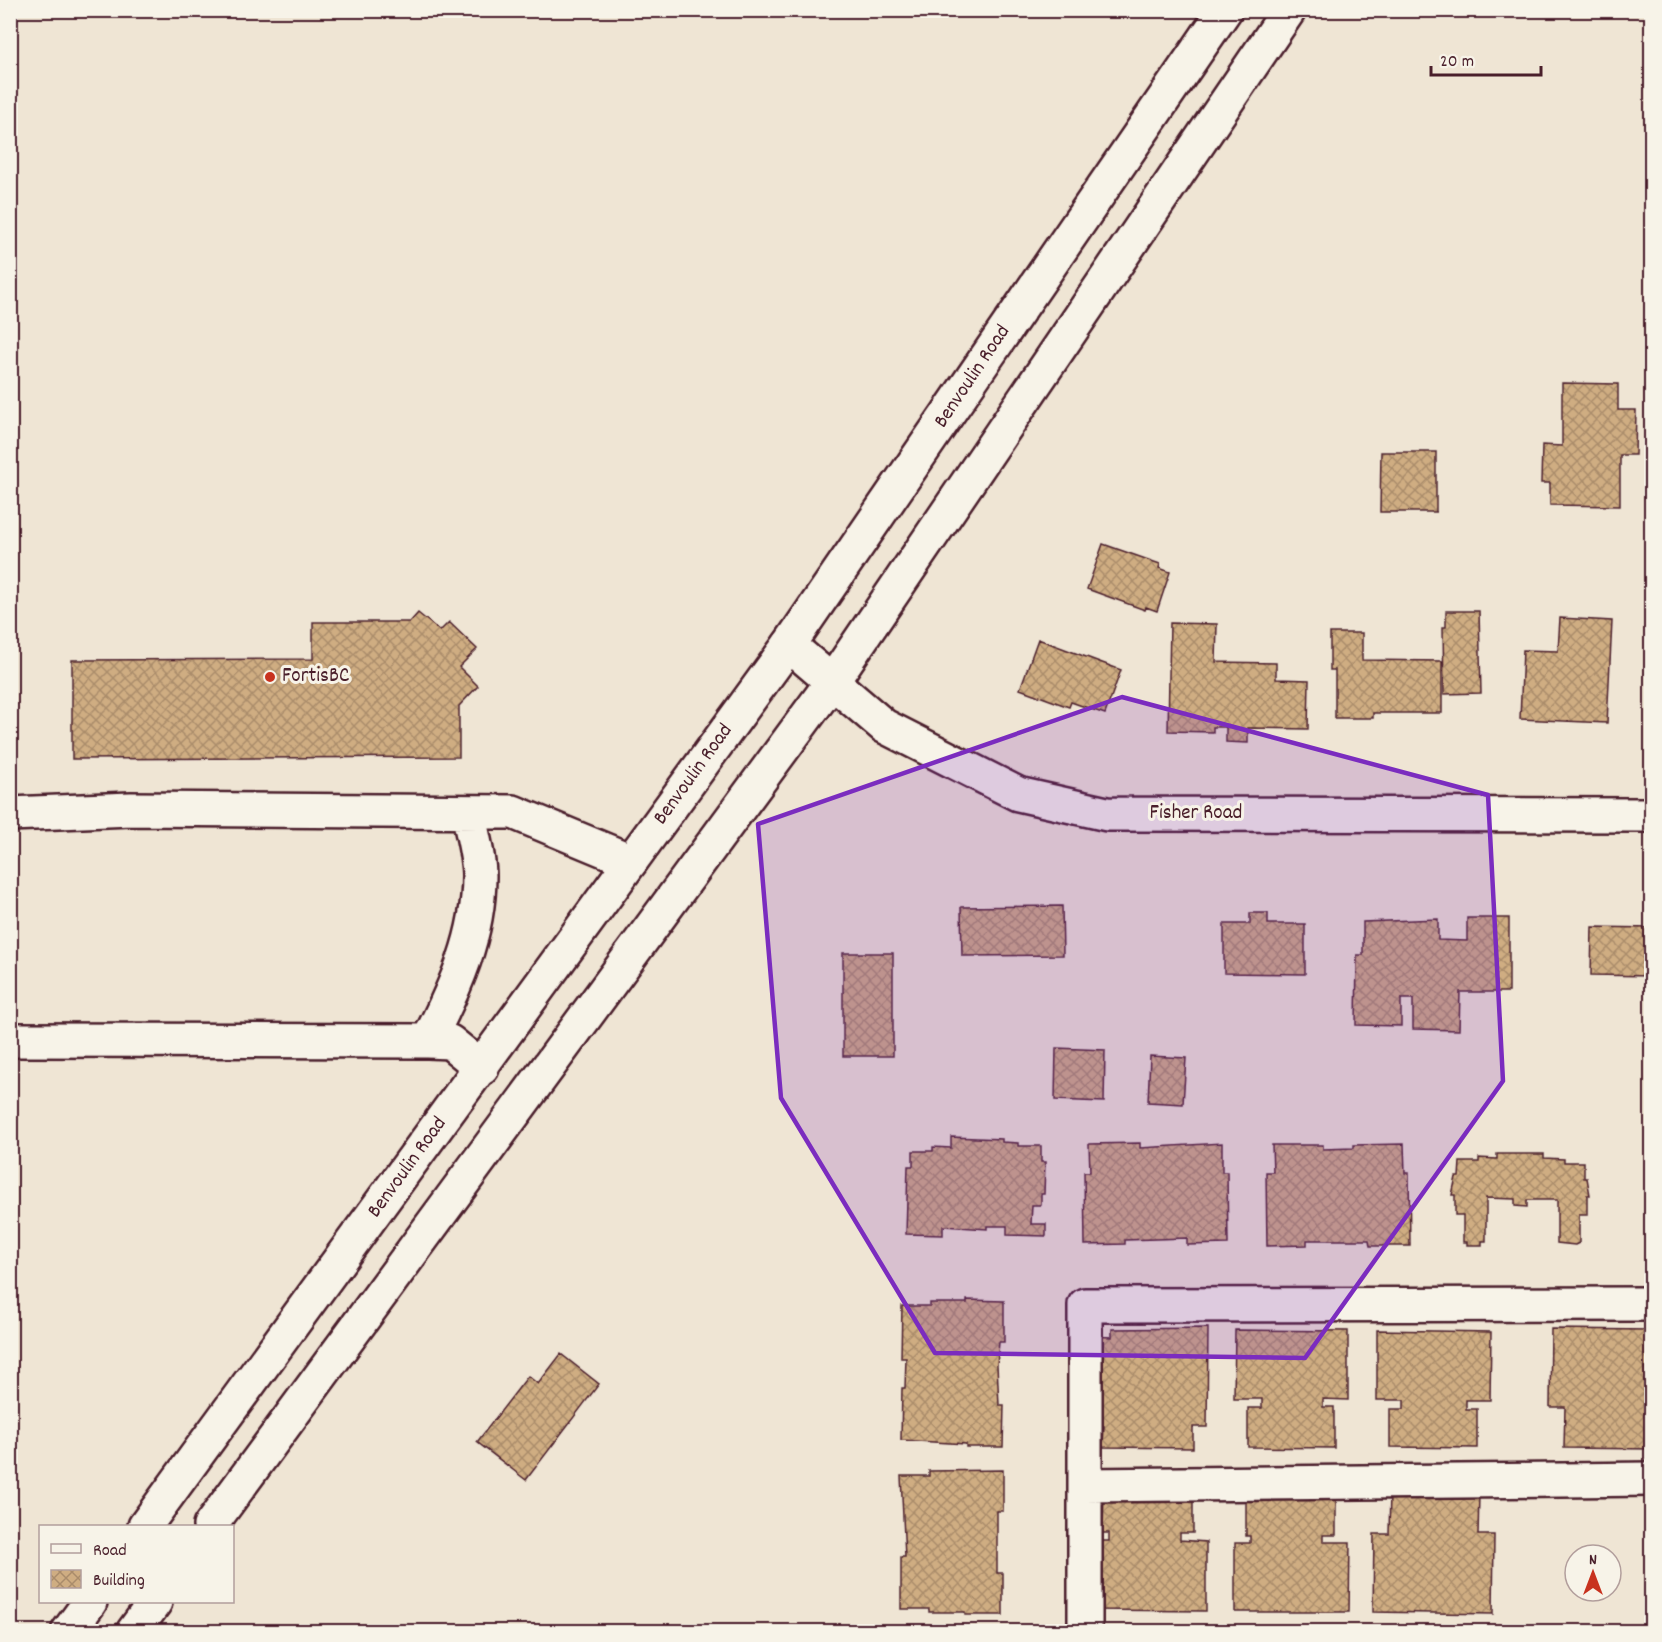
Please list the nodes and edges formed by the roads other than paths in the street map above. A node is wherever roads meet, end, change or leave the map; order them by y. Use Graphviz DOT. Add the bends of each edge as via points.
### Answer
graph roads {
  1 [pos="1225,10"];
  2 [pos="1289,10"];
  3 [pos="789,645"];
  4 [pos="832,682"];
  5 [pos="468,812"];
  6 [pos="10,814"];
  7 [pos="1652,815"];
  8 [pos="631,861"];
  9 [pos="10,1040"];
  10 [pos="428,1041"];
  11 [pos="482,1068"];
  12 [pos="1652,1304"];
  13 [pos="1652,1479"];
  14 [pos="1085,1485"];
  15 [pos="146,1525"];
  16 [pos="211,1525"];
  17 [pos="89,1603"];
  18 [pos="154,1603"];
  19 [pos="68,1632"];
  20 [pos="133,1632"];
  21 [pos="1085,1632"];
  1 -- 3 [label="main road, Benvoulin Road"];
  2 -- 4 [label="main road"];
  3 -- 4 [label="main road, Fisher Road"];
  3 -- 8 [label="main road, Benvoulin Road"];
  4 -- 7 [label="main road, Fisher Road" via="884,726 1018,794 1107,814"];
  4 -- 16 [label="main road"];
  5 -- 6 [label="main road" via="131,809"];
  5 -- 8 [label="main road" via="513,812"];
  5 -- 10 [label="main road" via="479,875 474,934 452,995"];
  8 -- 11 [label="main road, Benvoulin Road"];
  9 -- 10 [label="main road"];
  10 -- 11 [label="main road" via="450,1042"];
  11 -- 15 [label="main road, Benvoulin Road"];
  12 -- 14 [label="main road" via="1085,1305"];
  13 -- 14 [label="main road"];
  14 -- 21 [label="main road"];
  17 -- 19 [label="main road"];
  18 -- 20 [label="main road"];
}
